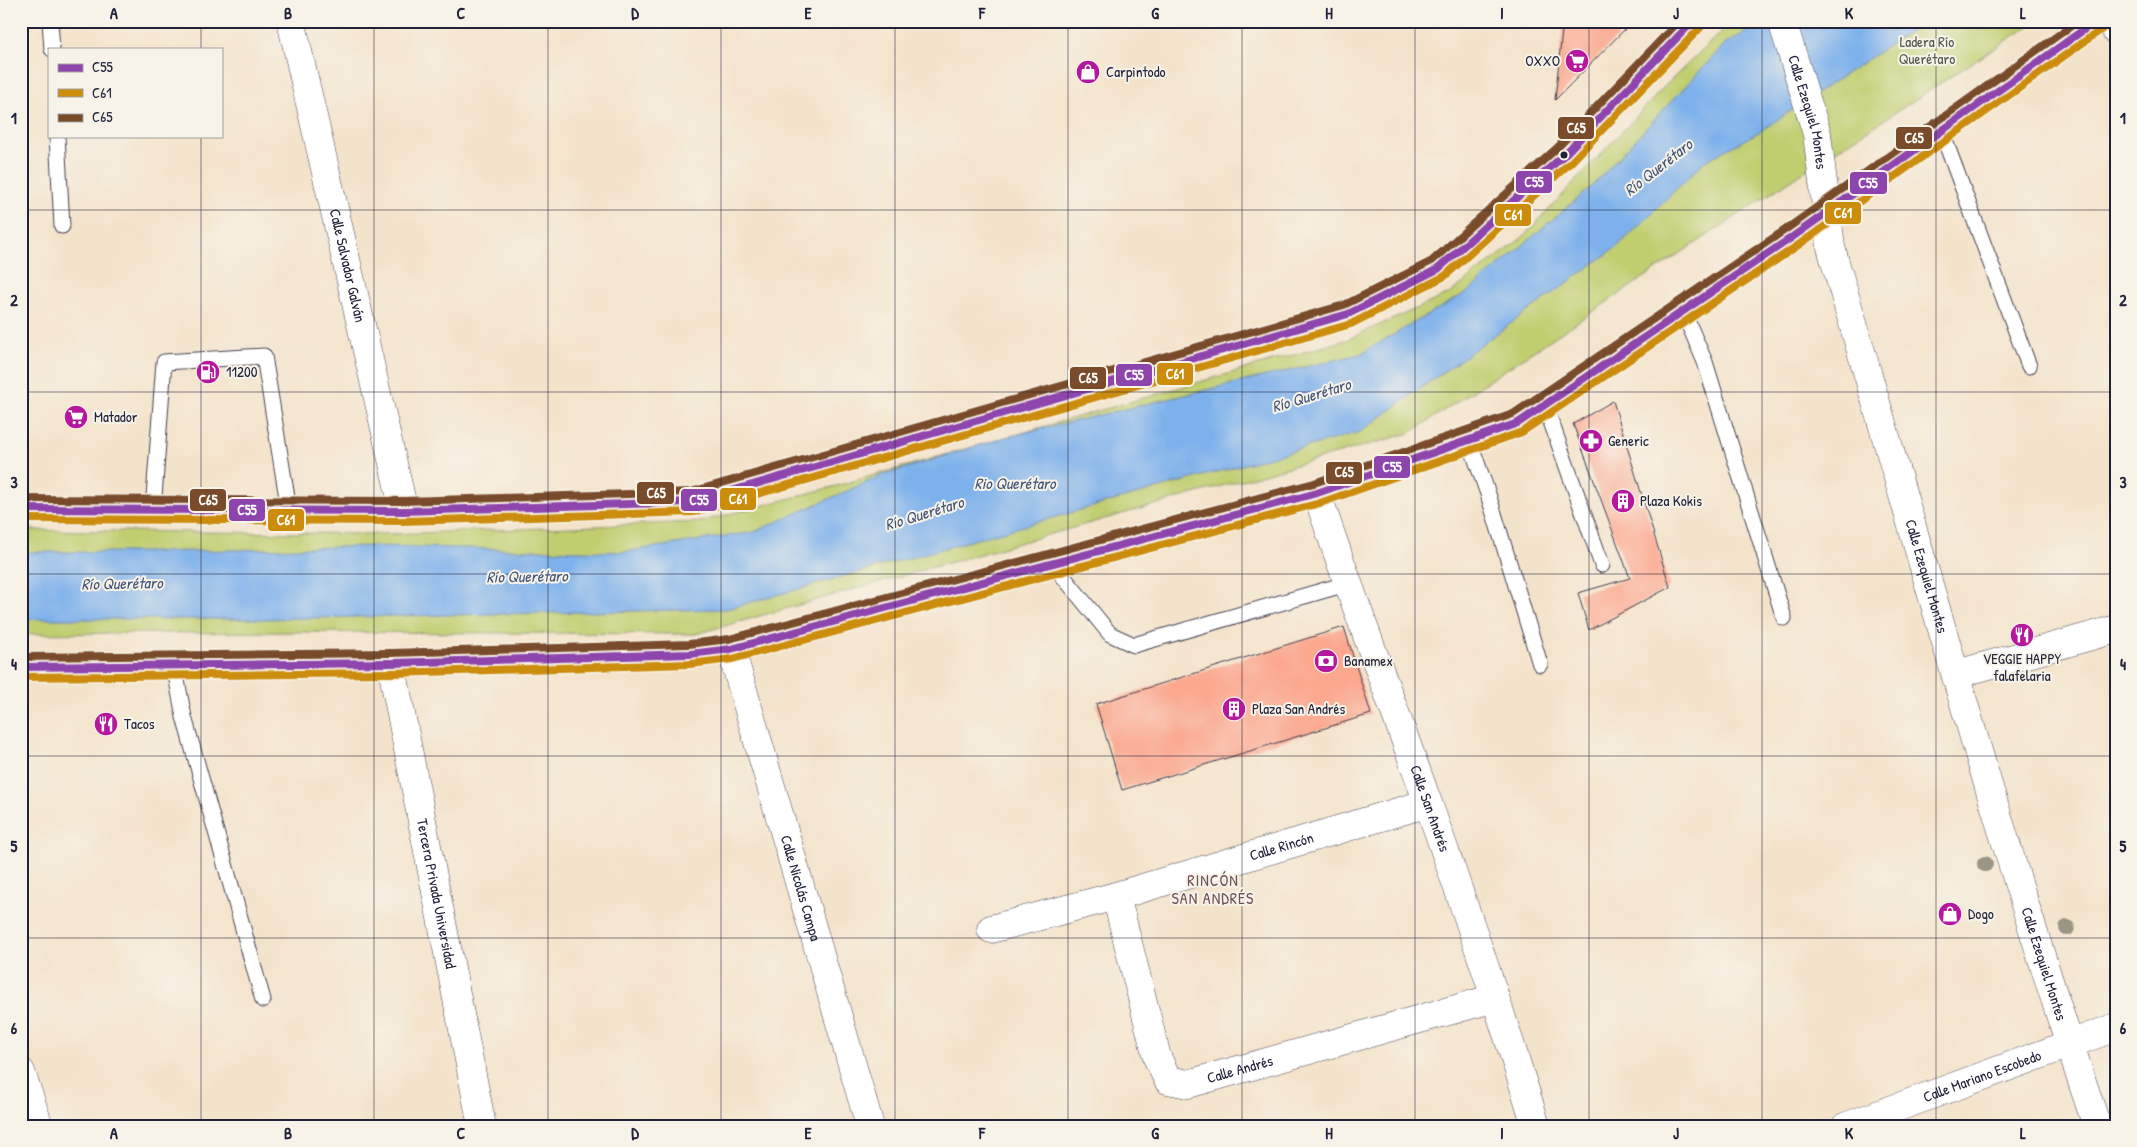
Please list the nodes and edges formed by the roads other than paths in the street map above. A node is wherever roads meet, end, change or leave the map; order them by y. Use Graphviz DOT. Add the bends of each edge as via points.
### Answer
graph roads {
  1 [pos="50,21"];
  2 [pos="291,21"];
  3 [pos="1693,21"];
  4 [pos="1782,21"];
  5 [pos="2096,21"];
  6 [pos="2112,21"];
  7 [pos="2116,31"];
  8 [pos="52,48"];
  9 [pos="1942,130"];
  10 [pos="57,138"];
  11 [pos="1827,212"];
  12 [pos="62,226"];
  13 [pos="1683,311"];
  14 [pos="2029,366"];
  15 [pos="1544,405"];
  16 [pos="1469,440"];
  17 [pos="1317,492"];
  18 [pos="21,509"];
  19 [pos="153,510"];
  20 [pos="289,510"];
  21 [pos="404,511"];
  22 [pos="1053,564"];
  23 [pos="1602,565"];
  24 [pos="1346,584"];
  25 [pos="1784,618"];
  26 [pos="2116,629"];
  27 [pos="732,649"];
  28 [pos="391,662"];
  29 [pos="1540,664"];
  30 [pos="174,666"];
  31 [pos="21,667"];
  32 [pos="1957,674"];
  33 [pos="1428,802"];
  34 [pos="1116,896"];
  35 [pos="991,929"];
  36 [pos="1496,998"];
  37 [pos="263,1000"];
  38 [pos="2116,1027"];
  39 [pos="2069,1044"];
  40 [pos="21,1072"];
  41 [pos="39,1126"];
  42 [pos="482,1126"];
  43 [pos="870,1126"];
  44 [pos="1536,1126"];
  45 [pos="1847,1126"];
  46 [pos="2097,1126"];
  1 -- 8 [label="lane"];
  2 -- 21 [label="main road, Calle Salvador Galván"];
  3 -- 21 [label="main road" via="1564,155 1438,269 1348,314 693,502"];
  4 -- 11 [label="main road, Calle Ezequiel Montes" via="1817,134"];
  5 -- 9 [label="main road"];
  6 -- 7 [label="main road"];
  9 -- 11 [label="main road"];
  9 -- 14 [label="lane"];
  10 -- 12 [label="lane"];
  11 -- 13 [label="main road"];
  11 -- 32 [label="main road, Calle Ezequiel Montes" via="1835,262"];
  13 -- 15 [label="main road"];
  13 -- 25 [label="lane" via="1705,362"];
  15 -- 16 [label="main road" via="1518,422"];
  15 -- 23 [label="lane"];
  16 -- 17 [label="main road"];
  16 -- 29 [label="lane"];
  17 -- 22 [label="main road"];
  17 -- 24 [label="main road, Calle San Andrés"];
  18 -- 19 [label="main road"];
  19 -- 20 [label="main road"];
  19 -- 20 [label="lane" via="164,362 264,356"];
  20 -- 21 [label="main road"];
  22 -- 24 [label="lane" via="1110,634 1134,645"];
  22 -- 27 [label="main road"];
  24 -- 33 [label="main road, Calle San Andrés"];
  26 -- 32 [label="main road"];
  27 -- 28 [label="main road" via="690,654"];
  27 -- 43 [label="main road, Calle Nicolás Campa"];
  28 -- 30 [label="main road"];
  28 -- 42 [label="main road, Tercera Privada Universidad"];
  30 -- 31 [label="main road"];
  30 -- 37 [label="lane" via="184,718"];
  32 -- 39 [label="main road, Calle Ezequiel Montes"];
  33 -- 34 [label="main road, Calle Rincón"];
  33 -- 36 [label="main road, Calle San Andrés"];
  34 -- 35 [label="main road, Calle Rincón"];
  34 -- 36 [label="main road, Calle Andrés" via="1157,1057 1168,1080 1188,1084"];
  36 -- 44 [label="main road, Calle San Andrés"];
  38 -- 39 [label="main road, Calle Mariano Escobedo"];
  39 -- 45 [label="main road, Calle Mariano Escobedo"];
  39 -- 46 [label="main road, Calle Ezequiel Montes"];
  40 -- 41 [label="main road"];
}
